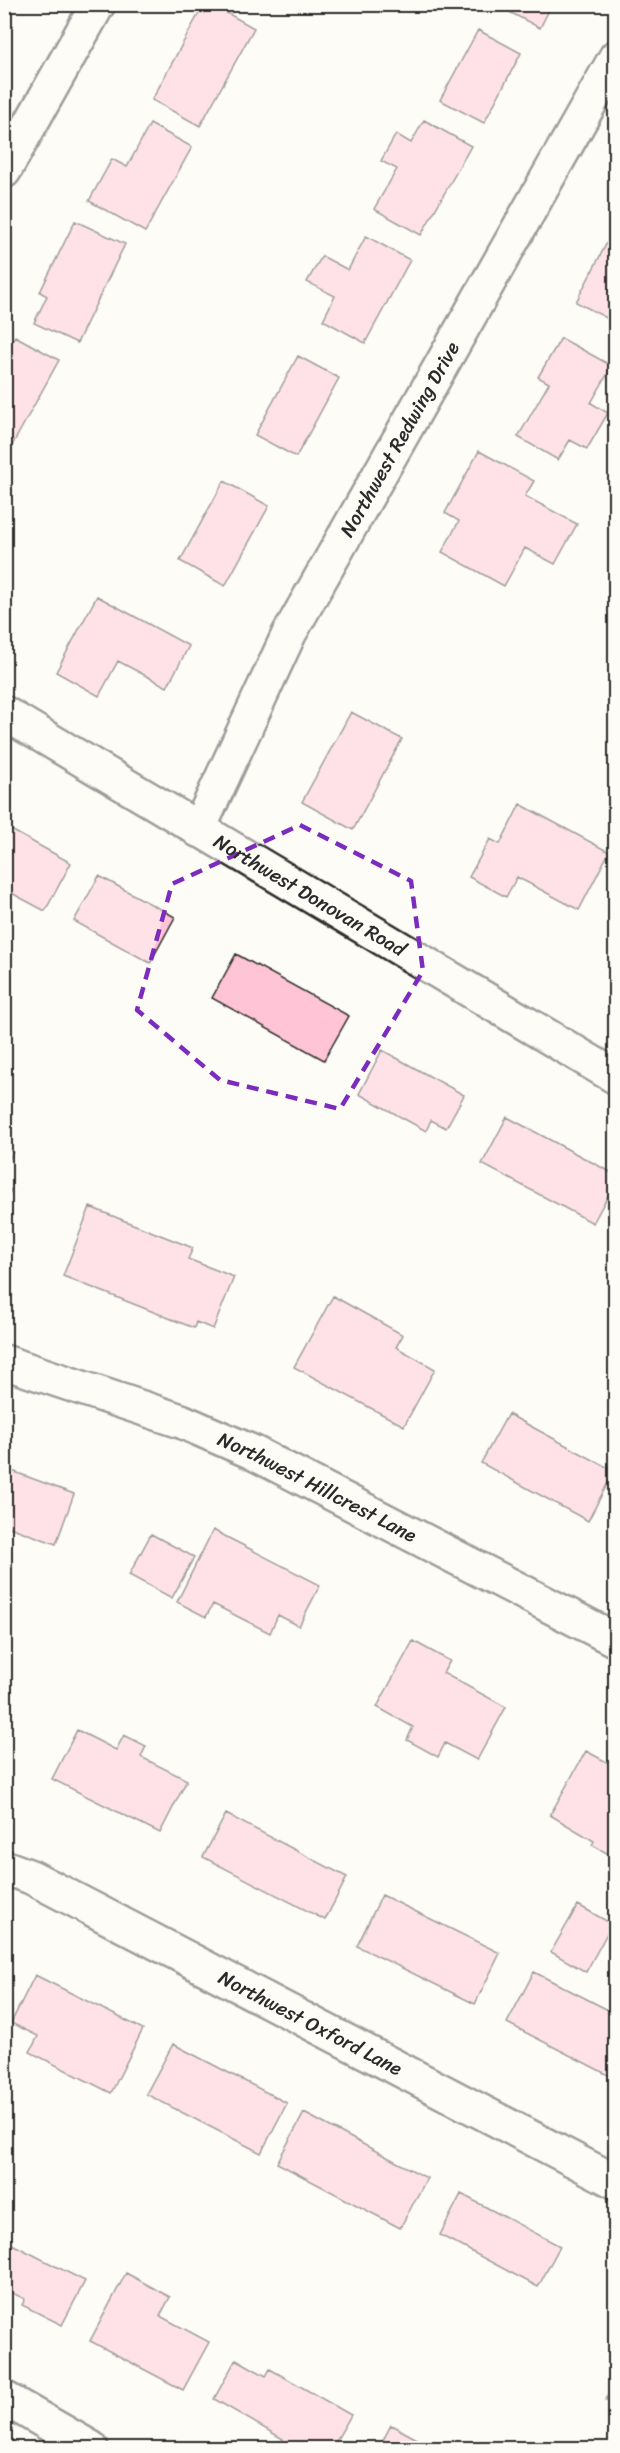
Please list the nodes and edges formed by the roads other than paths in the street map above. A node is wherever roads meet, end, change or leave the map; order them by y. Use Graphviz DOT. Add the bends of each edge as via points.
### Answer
graph roads {
  1 [pos="98,4"];
  2 [pos="615,57"];
  3 [pos="4,171"];
  4 [pos="4,713"];
  5 [pos="198,830"];
  6 [pos="615,1077"];
  7 [pos="4,1362"];
  8 [pos="615,1640"];
  9 [pos="4,1867"];
  10 [pos="615,2182"];
  11 [pos="4,2398"];
  12 [pos="91,2448"];
  1 -- 3 [label="street"];
  2 -- 5 [label="street, Northwest Redwing Drive" via="289,634"];
  4 -- 5 [label="street, Northwest Donovan Road"];
  5 -- 6 [label="street, Northwest Donovan Road"];
  7 -- 8 [label="street, Northwest Hillcrest Lane" via="181,1421 252,1452"];
  9 -- 10 [label="street, Northwest Oxford Lane" via="31,1877"];
  11 -- 12 [label="street"];
}
